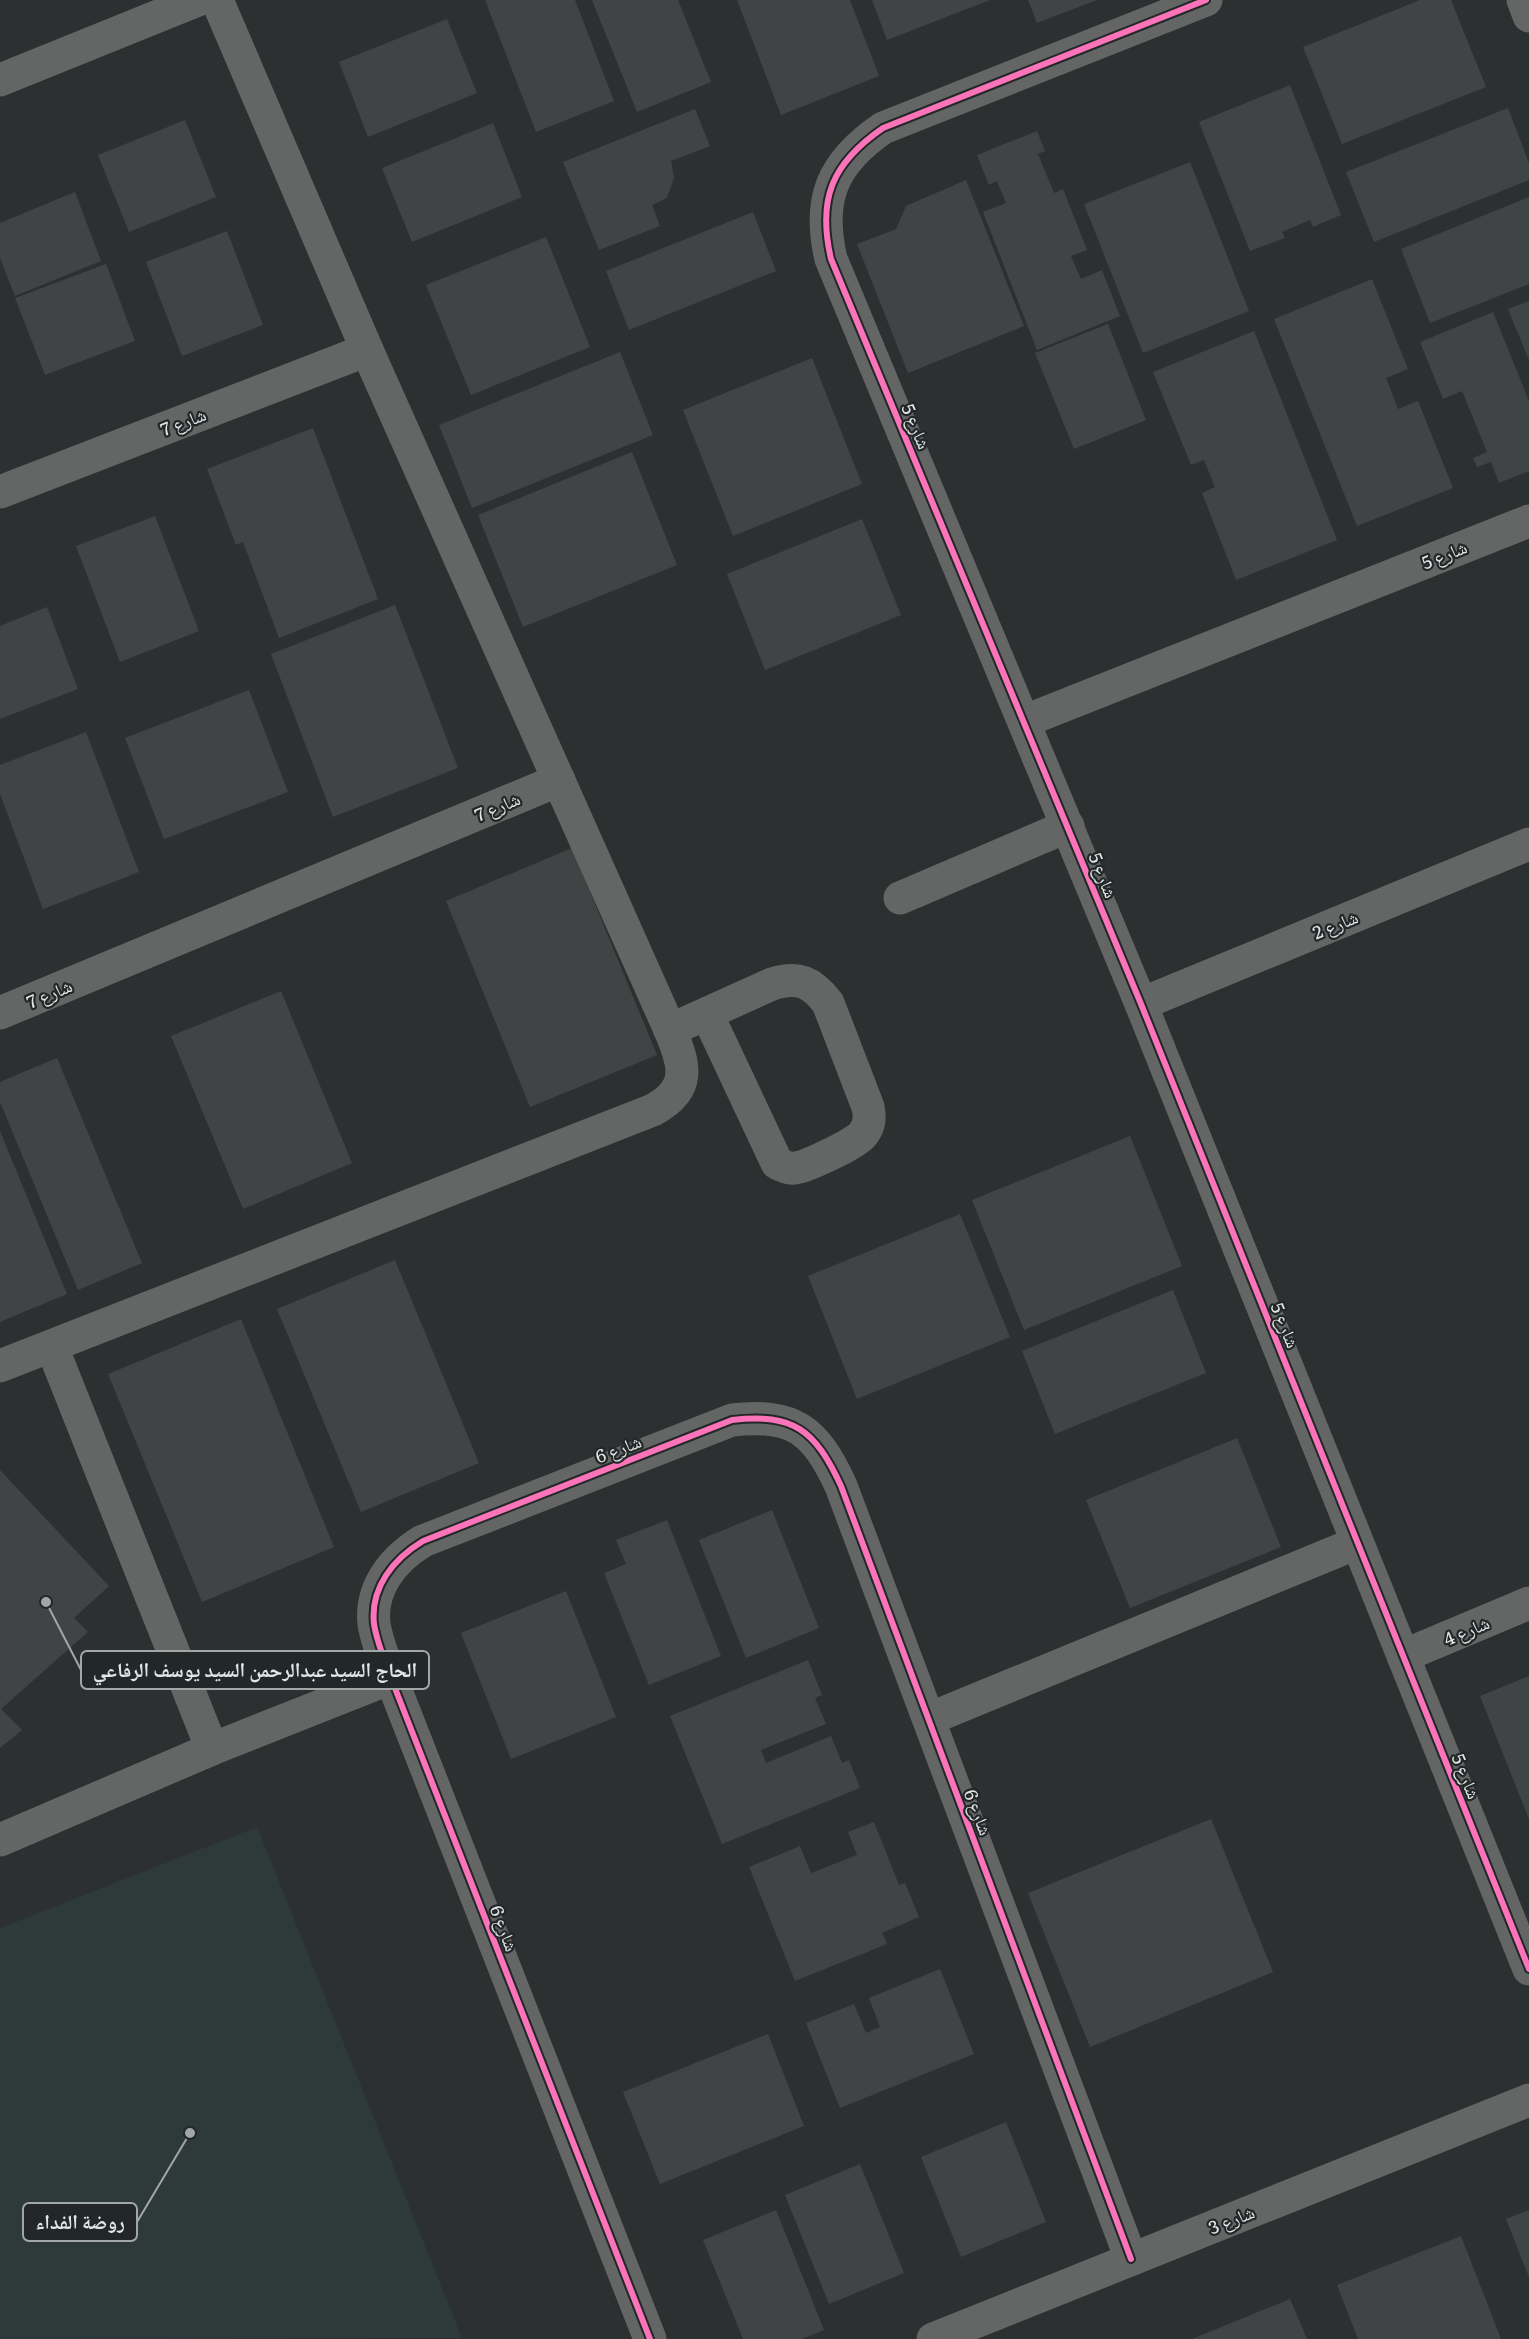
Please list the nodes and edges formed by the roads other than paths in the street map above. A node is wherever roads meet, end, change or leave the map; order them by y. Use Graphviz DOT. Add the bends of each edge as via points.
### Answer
graph roads {
  1 [pos="198,0"];
  2 [pos="217,0"];
  3 [pos="1206,0"];
  4 [pos="1523,0"];
  5 [pos="1529,16"];
  6 [pos="0,80"];
  7 [pos="367,350"];
  8 [pos="0,492"];
  9 [pos="1529,521"];
  10 [pos="1025,722"];
  11 [pos="559,780"];
  12 [pos="1068,826"];
  13 [pos="1529,844"];
  14 [pos="900,898"];
  15 [pos="1141,1004"];
  16 [pos="0,1014"];
  17 [pos="707,1014"];
  18 [pos="670,1030"];
  19 [pos="52,1347"];
  20 [pos="0,1366"];
  21 [pos="1357,1543"];
  22 [pos="1529,1603"];
  23 [pos="1403,1656"];
  24 [pos="391,1678"];
  25 [pos="929,1719"];
  26 [pos="212,1749"];
  27 [pos="0,1840"];
  28 [pos="1529,1969"];
  29 [pos="1529,2100"];
  30 [pos="1131,2259"];
  31 [pos="650,2339"];
  32 [pos="933,2339"];
  1 -- 6 [label="street"];
  2 -- 7 [label="street"];
  3 -- 10 [label="street, شارع 5" via="883,128 850,155 830,189 825,232 831,259"];
  4 -- 5 [label="street"];
  7 -- 8 [label="street, شارع 7"];
  7 -- 11 [label="street"];
  9 -- 10 [label="street, شارع 5"];
  10 -- 12 [label="street, شارع 5"];
  11 -- 16 [label="street, شارع 7"];
  11 -- 18 [label="street"];
  12 -- 14 [label="street"];
  12 -- 15 [label="street, شارع 5"];
  13 -- 15 [label="street, شارع 2"];
  15 -- 21 [label="street, شارع 5"];
  17 -- 17 [label="street" via="787,979 804,981 818,989 828,1003 868,1107 870,1118 862,1136 803,1166 794,1168 777,1162"];
  17 -- 18 [label="street"];
  18 -- 19 [label="street" via="681,1056 680,1083 671,1098 653,1110"];
  19 -- 20 [label="street"];
  19 -- 26 [label="street"];
  21 -- 23 [label="street, شارع 5"];
  21 -- 25 [label="street"];
  22 -- 23 [label="street, شارع 4"];
  23 -- 28 [label="street, شارع 5"];
  24 -- 25 [label="street, شارع 6" via="374,1624 375,1603 388,1571 413,1547 710,1428 732,1420 765,1418 794,1425 818,1444 829,1460"];
  24 -- 26 [label="street"];
  24 -- 31 [label="street, شارع 6"];
  25 -- 30 [label="street, شارع 6"];
  26 -- 27 [label="street"];
  29 -- 30 [label="street, شارع 3"];
  30 -- 32 [label="street, شارع 3"];
}
